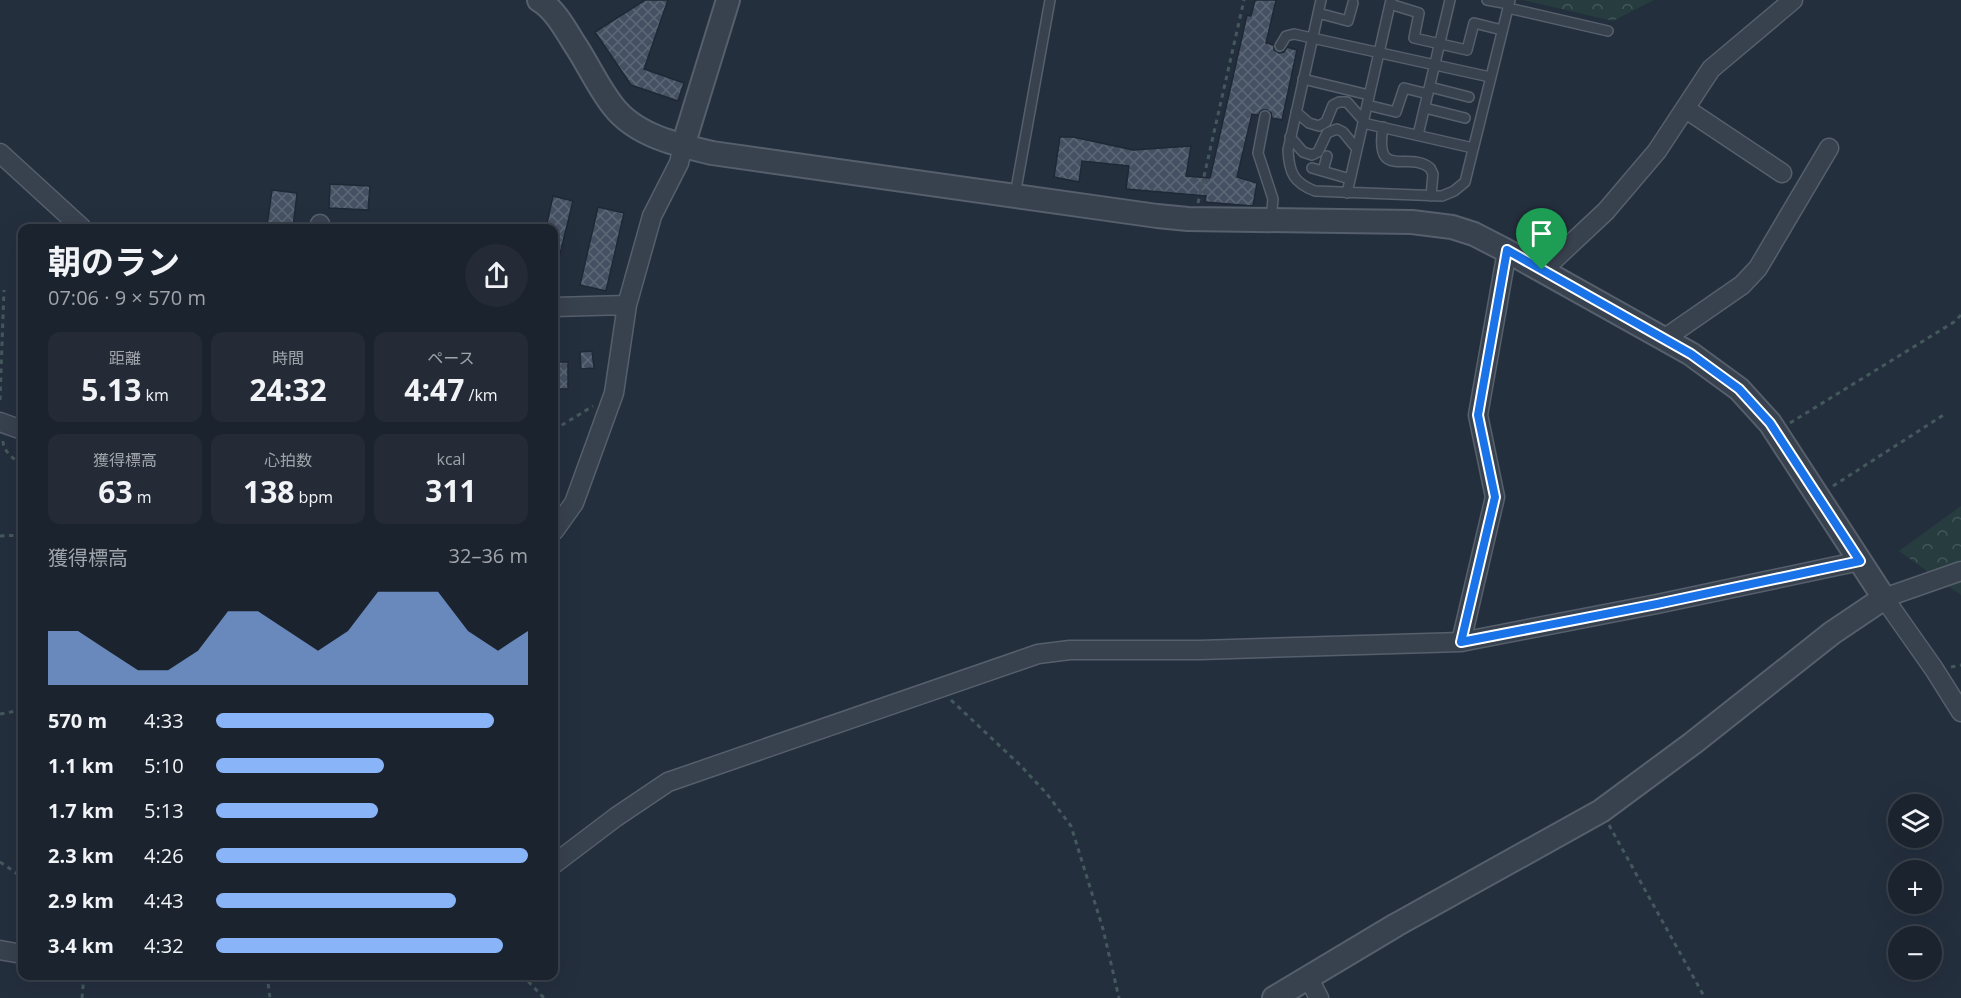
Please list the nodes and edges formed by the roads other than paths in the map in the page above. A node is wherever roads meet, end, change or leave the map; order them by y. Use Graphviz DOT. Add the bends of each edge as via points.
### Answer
graph roads {
  1 [pos="539,0"];
  2 [pos="728,0"];
  3 [pos="1050,0"];
  4 [pos="1321,0"];
  5 [pos="1450,0"];
  6 [pos="1487,0"];
  7 [pos="1793,0"];
  8 [pos="1390,2"];
  9 [pos="1353,3"];
  10 [pos="1509,4"];
  11 [pos="1318,14"];
  12 [pos="1502,30"];
  13 [pos="1608,32"];
  14 [pos="1312,38"];
  15 [pos="1441,43"];
  16 [pos="1280,46"];
  17 [pos="1378,53"];
  18 [pos="1436,66"];
  19 [pos="1490,77"];
  20 [pos="1303,79"];
  21 [pos="1429,90"];
  22 [pos="1469,97"];
  23 [pos="1368,100"];
  24 [pos="1425,108"];
  25 [pos="1686,109"];
  26 [pos="1296,112"];
  27 [pos="1265,116"];
  28 [pos="1465,118"];
  29 [pos="1363,121"];
  30 [pos="1383,127"];
  31 [pos="1418,135"];
  32 [pos="1290,137"];
  33 [pos="683,146"];
  34 [pos="1473,148"];
  35 [pos="1829,148"];
  36 [pos="1357,149"];
  37 [pos="0,153"];
  38 [pos="1327,156"];
  39 [pos="1312,168"];
  40 [pos="1323,171"];
  41 [pos="1782,173"];
  42 [pos="1350,178"];
  43 [pos="1347,193"];
  44 [pos="1015,196"];
  45 [pos="1431,196"];
  46 [pos="1271,220"];
  47 [pos="78,224"];
  48 [pos="1507,250"];
  49 [pos="1542,270"];
  50 [pos="627,305"];
  51 [pos="558,307"];
  52 [pos="1664,339"];
  53 [pos="558,525"];
  54 [pos="1860,561"];
  55 [pos="1961,570"];
  56 [pos="1884,598"];
  57 [pos="1461,642"];
  58 [pos="1961,712"];
  59 [pos="558,861"];
  60 [pos="0,950"];
  61 [pos="18,953"];
  62 [pos="1308,977"];
  63 [pos="1274,998"];
  64 [pos="1319,998"];
  1 -- 33 [label="street" via="556,15 614,108 654,136"];
  2 -- 33 [label="street"];
  3 -- 44 [label="lane"];
  4 -- 11 [label="lane"];
  5 -- 15 [label="lane"];
  6 -- 10 [label="lane"];
  7 -- 25 [label="street" via="1711,69"];
  8 -- 15 [label="lane" via="1419,13 1414,38"];
  8 -- 17 [label="lane"];
  9 -- 11 [label="lane" via="1348,21"];
  10 -- 12 [label="lane"];
  10 -- 13 [label="lane"];
  11 -- 14 [label="lane"];
  12 -- 15 [label="lane" via="1474,23 1467,50"];
  12 -- 19 [label="lane"];
  14 -- 16 [label="lane" via="1286,36"];
  14 -- 17 [label="lane"];
  14 -- 20 [label="lane"];
  15 -- 18 [label="lane"];
  17 -- 18 [label="lane"];
  17 -- 23 [label="lane"];
  18 -- 19 [label="lane"];
  18 -- 21 [label="lane"];
  19 -- 34 [label="lane"];
  20 -- 23 [label="lane"];
  20 -- 26 [label="lane"];
  21 -- 22 [label="lane"];
  21 -- 23 [label="lane" via="1404,88 1396,112"];
  21 -- 24 [label="lane"];
  23 -- 29 [label="lane"];
  24 -- 28 [label="lane"];
  24 -- 31 [label="lane"];
  25 -- 41 [label="street"];
  25 -- 49 [label="street" via="1657,151 1605,211"];
  26 -- 29 [label="lane" via="1319,126 1326,122 1333,105 1347,102"];
  26 -- 32 [label="lane"];
  27 -- 46 [label="lane" via="1258,153 1273,199"];
  29 -- 30 [label="lane"];
  29 -- 36 [label="lane"];
  30 -- 31 [label="lane"];
  30 -- 45 [label="lane" via="1380,143 1388,159 1395,163 1419,161 1430,168"];
  31 -- 34 [label="lane"];
  32 -- 36 [label="lane" via="1303,152 1312,155 1318,152 1327,133 1337,129"];
  32 -- 43 [label="lane" via="1288,165 1301,186"];
  33 -- 44 [label="street"];
  33 -- 50 [label="street" via="679,163 652,216"];
  34 -- 45 [label="lane" via="1465,182 1442,196"];
  35 -- 52 [label="street" via="1758,268 1742,285"];
  36 -- 42 [label="lane"];
  37 -- 47 [label="street"];
  38 -- 40 [label="lane"];
  39 -- 40 [label="lane"];
  40 -- 42 [label="lane"];
  42 -- 43 [label="lane"];
  43 -- 45 [label="lane"];
  44 -- 46 [label="street" via="1157,216"];
  46 -- 48 [label="street" via="1412,222 1452,227"];
  48 -- 49 [label="street"];
  48 -- 57 [label="street" via="1478,415 1495,497"];
  49 -- 52 [label="street"];
  50 -- 51 [label="street"];
  50 -- 53 [label="street" via="612,400 574,503"];
  52 -- 54 [label="street" via="1739,389 1770,423"];
  54 -- 56 [label="street"];
  54 -- 57 [label="street"];
  55 -- 56 [label="street"];
  56 -- 58 [label="street"];
  56 -- 62 [label="street" via="1832,633 1694,743 1600,811"];
  57 -- 59 [label="street" via="1070,650 1038,654 668,782"];
  60 -- 61 [label="street"];
  62 -- 63 [label="street"];
  62 -- 64 [label="street"];
}
